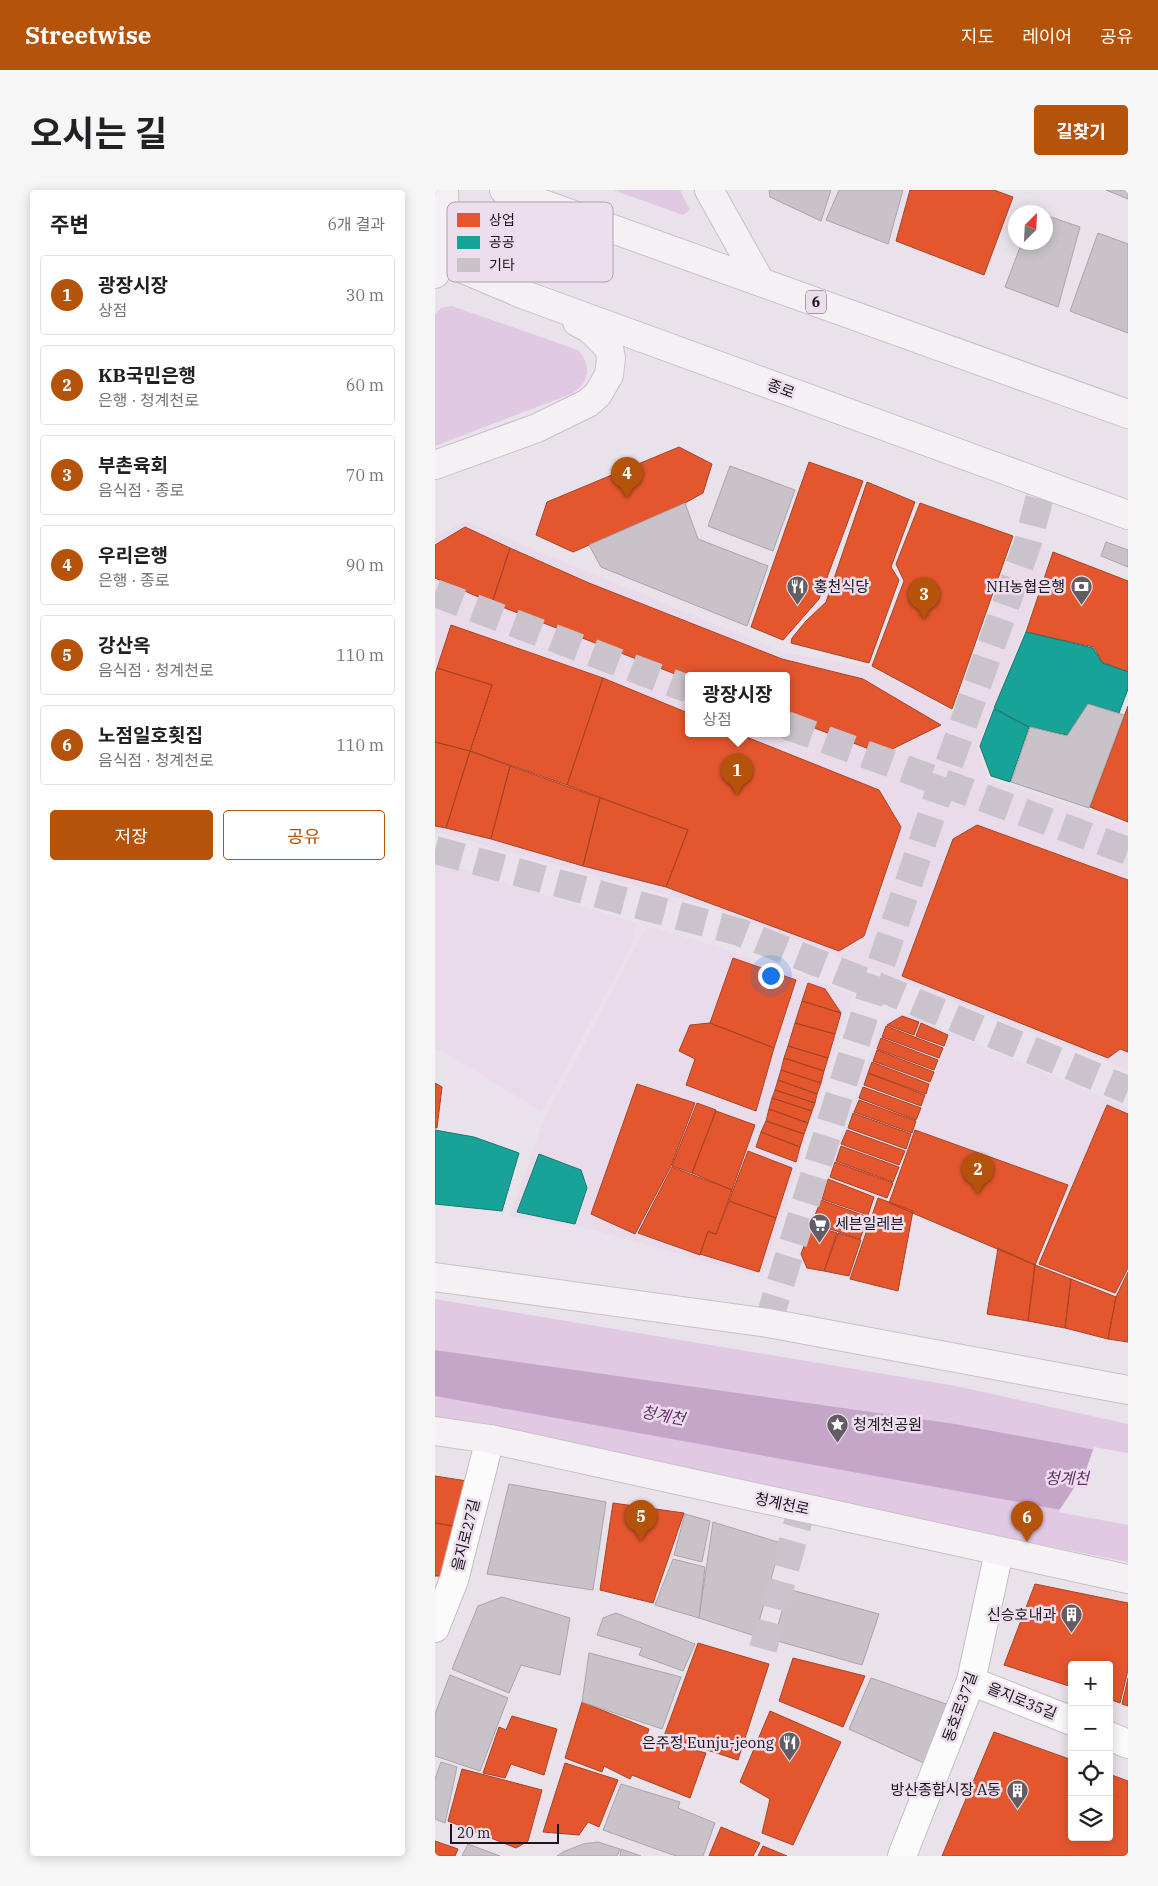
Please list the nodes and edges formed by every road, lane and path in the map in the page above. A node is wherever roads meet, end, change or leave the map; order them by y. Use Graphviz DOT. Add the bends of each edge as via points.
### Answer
graph roads {
  1 [pos="443,190"];
  2 [pos="504,190"];
  3 [pos="709,190"];
  4 [pos="538,202"];
  5 [pos="613,229"];
  6 [pos="436,264"];
  7 [pos="760,281"];
  8 [pos="488,282"];
  9 [pos="522,294"];
  10 [pos="1128,414"];
  11 [pos="435,465"];
  12 [pos="1128,516"];
  13 [pos="435,1276"];
  14 [pos="1128,1390"];
  15 [pos="435,1431"];
  16 [pos="490,1439"];
  17 [pos="999,1552"];
  18 [pos="1128,1579"];
  19 [pos="435,1628"];
  20 [pos="971,1681"];
  21 [pos="1068,1719"];
  22 [pos="1113,1738"];
  23 [pos="1128,1744"];
  24 [pos="902,1856"];
  1 -- 6 [label="main road" via="445,234"];
  2 -- 4 [label="main road, 6"];
  3 -- 7 [label="main road"];
  5 -- 7 [label="main road, 6"];
  7 -- 10 [label="main road, 6"];
  8 -- 9 [label="main road, 종로"];
  9 -- 11 [label="main road" via="590,328 600,338 609,348 611,358 605,384 588,404 545,424"];
  9 -- 12 [label="main road, 종로"];
  13 -- 14 [label="main road" via="768,1323"];
  15 -- 16 [label="main road, 청계천로"];
  16 -- 17 [label="main road, 청계천로"];
  16 -- 19 [label="street, 을지로27길" via="454,1580"];
  17 -- 18 [label="main road, 청계천로"];
  17 -- 20 [label="street, 동호로37길"];
  20 -- 21 [label="street, 을지로35길"];
  20 -- 24 [label="street, 동호로37길"];
  22 -- 23 [label="street"];
}
